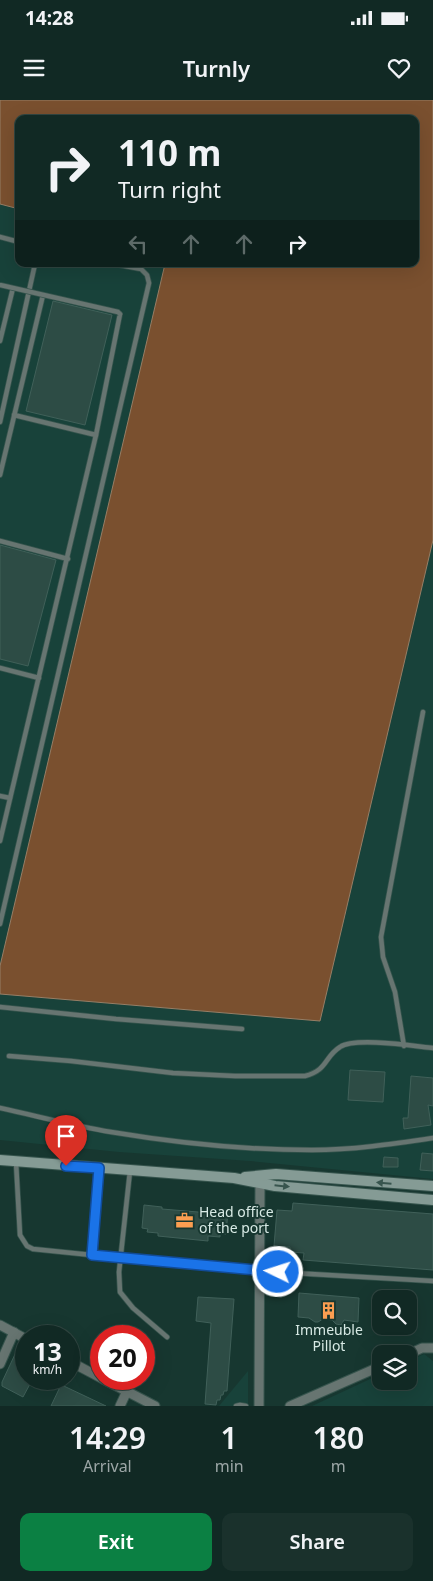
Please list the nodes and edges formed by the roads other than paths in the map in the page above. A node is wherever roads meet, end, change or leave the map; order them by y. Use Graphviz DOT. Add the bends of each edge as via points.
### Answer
graph roads {
  1 [pos="0,237"];
  2 [pos="15,241"];
  3 [pos="34,267"];
  4 [pos="130,267"];
  5 [pos="0,285"];
  6 [pos="13,288"];
  7 [pos="43,295"];
  8 [pos="0,341"];
  9 [pos="14,415"];
  10 [pos="0,422"];
  11 [pos="96,435"];
  12 [pos="0,475"];
  13 [pos="0,542"];
  14 [pos="68,559"];
  15 [pos="0,668"];
  16 [pos="39,678"];
  17 [pos="423,712"];
  18 [pos="0,796"];
  19 [pos="10,798"];
  20 [pos="0,842"];
  21 [pos="0,924"];
  22 [pos="0,1007"];
  23 [pos="242,1029"];
  24 [pos="404,1046"];
  25 [pos="433,1048"];
  26 [pos="9,1056"];
  27 [pos="0,1108"];
  28 [pos="433,1138"];
  29 [pos="0,1160"];
  30 [pos="16,1162"];
  31 [pos="99,1168"];
  32 [pos="130,1171"];
  33 [pos="260,1179"];
  34 [pos="433,1186"];
  35 [pos="433,1200"];
  36 [pos="92,1255"];
  37 [pos="121,1258"];
  38 [pos="258,1271"];
  39 [pos="433,1281"];
  40 [pos="0,1325"];
  41 [pos="14,1332"];
  42 [pos="167,1337"];
  43 [pos="433,1348"];
  44 [pos="417,1350"];
  45 [pos="0,1364"];
  46 [pos="372,1370"];
  47 [pos="127,1391"];
  48 [pos="120,1406"];
  49 [pos="155,1406"];
  50 [pos="236,1406"];
  51 [pos="246,1406"];
  52 [pos="259,1406"];
  53 [pos="290,1406"];
  1 -- 2 [label="lane"];
  3 -- 10 [label="lane"];
  4 -- 21 [label="lane" via="147,274 148,283"];
  5 -- 6 [label="lane, bridge"];
  6 -- 7 [label="lane, bridge"];
  6 -- 8 [label="lane"];
  7 -- 9 [label="lane"];
  7 -- 11 [label="lane, bridge" via="120,314"];
  9 -- 11 [label="lane"];
  9 -- 12 [label="lane"];
  11 -- 14 [label="lane"];
  13 -- 14 [label="lane"];
  14 -- 16 [label="lane"];
  15 -- 16 [label="lane"];
  16 -- 19 [label="lane"];
  17 -- 24 [label="lane" via="381,937"];
  18 -- 19 [label="lane"];
  19 -- 20 [label="lane"];
  22 -- 23 [label="lane"];
  24 -- 25 [label="lane"];
  24 -- 26 [label="lane" via="348,1042 335,1051 316,1073 305,1076 173,1073"];
  27 -- 28 [label="lane" via="110,1132 262,1148 313,1150"];
  29 -- 30 [label="street"];
  30 -- 31 [label="street"];
  30 -- 36 [label="lane" via="20,1235 27,1246"];
  31 -- 32 [label="street"];
  31 -- 36 [label="lane"];
  32 -- 33 [label="street"];
  32 -- 37 [label="lane"];
  34 -- 33 [label="street, one-way" via="276,1174"];
  33 -- 35 [label="street, one-way" via="275,1186"];
  33 -- 38 [label="street"];
  36 -- 37 [label="lane"];
  37 -- 38 [label="lane"];
  37 -- 42 [label="lane" via="120,1292 133,1308"];
  38 -- 39 [label="lane"];
  38 -- 52 [label="street"];
  40 -- 41 [label="street"];
  41 -- 45 [label="street"];
  43 -- 44 [label="street"];
  46 -- 53 [label="street"];
  47 -- 48 [label="street"];
  47 -- 49 [label="street"];
  50 -- 51 [label="lane"];
}
